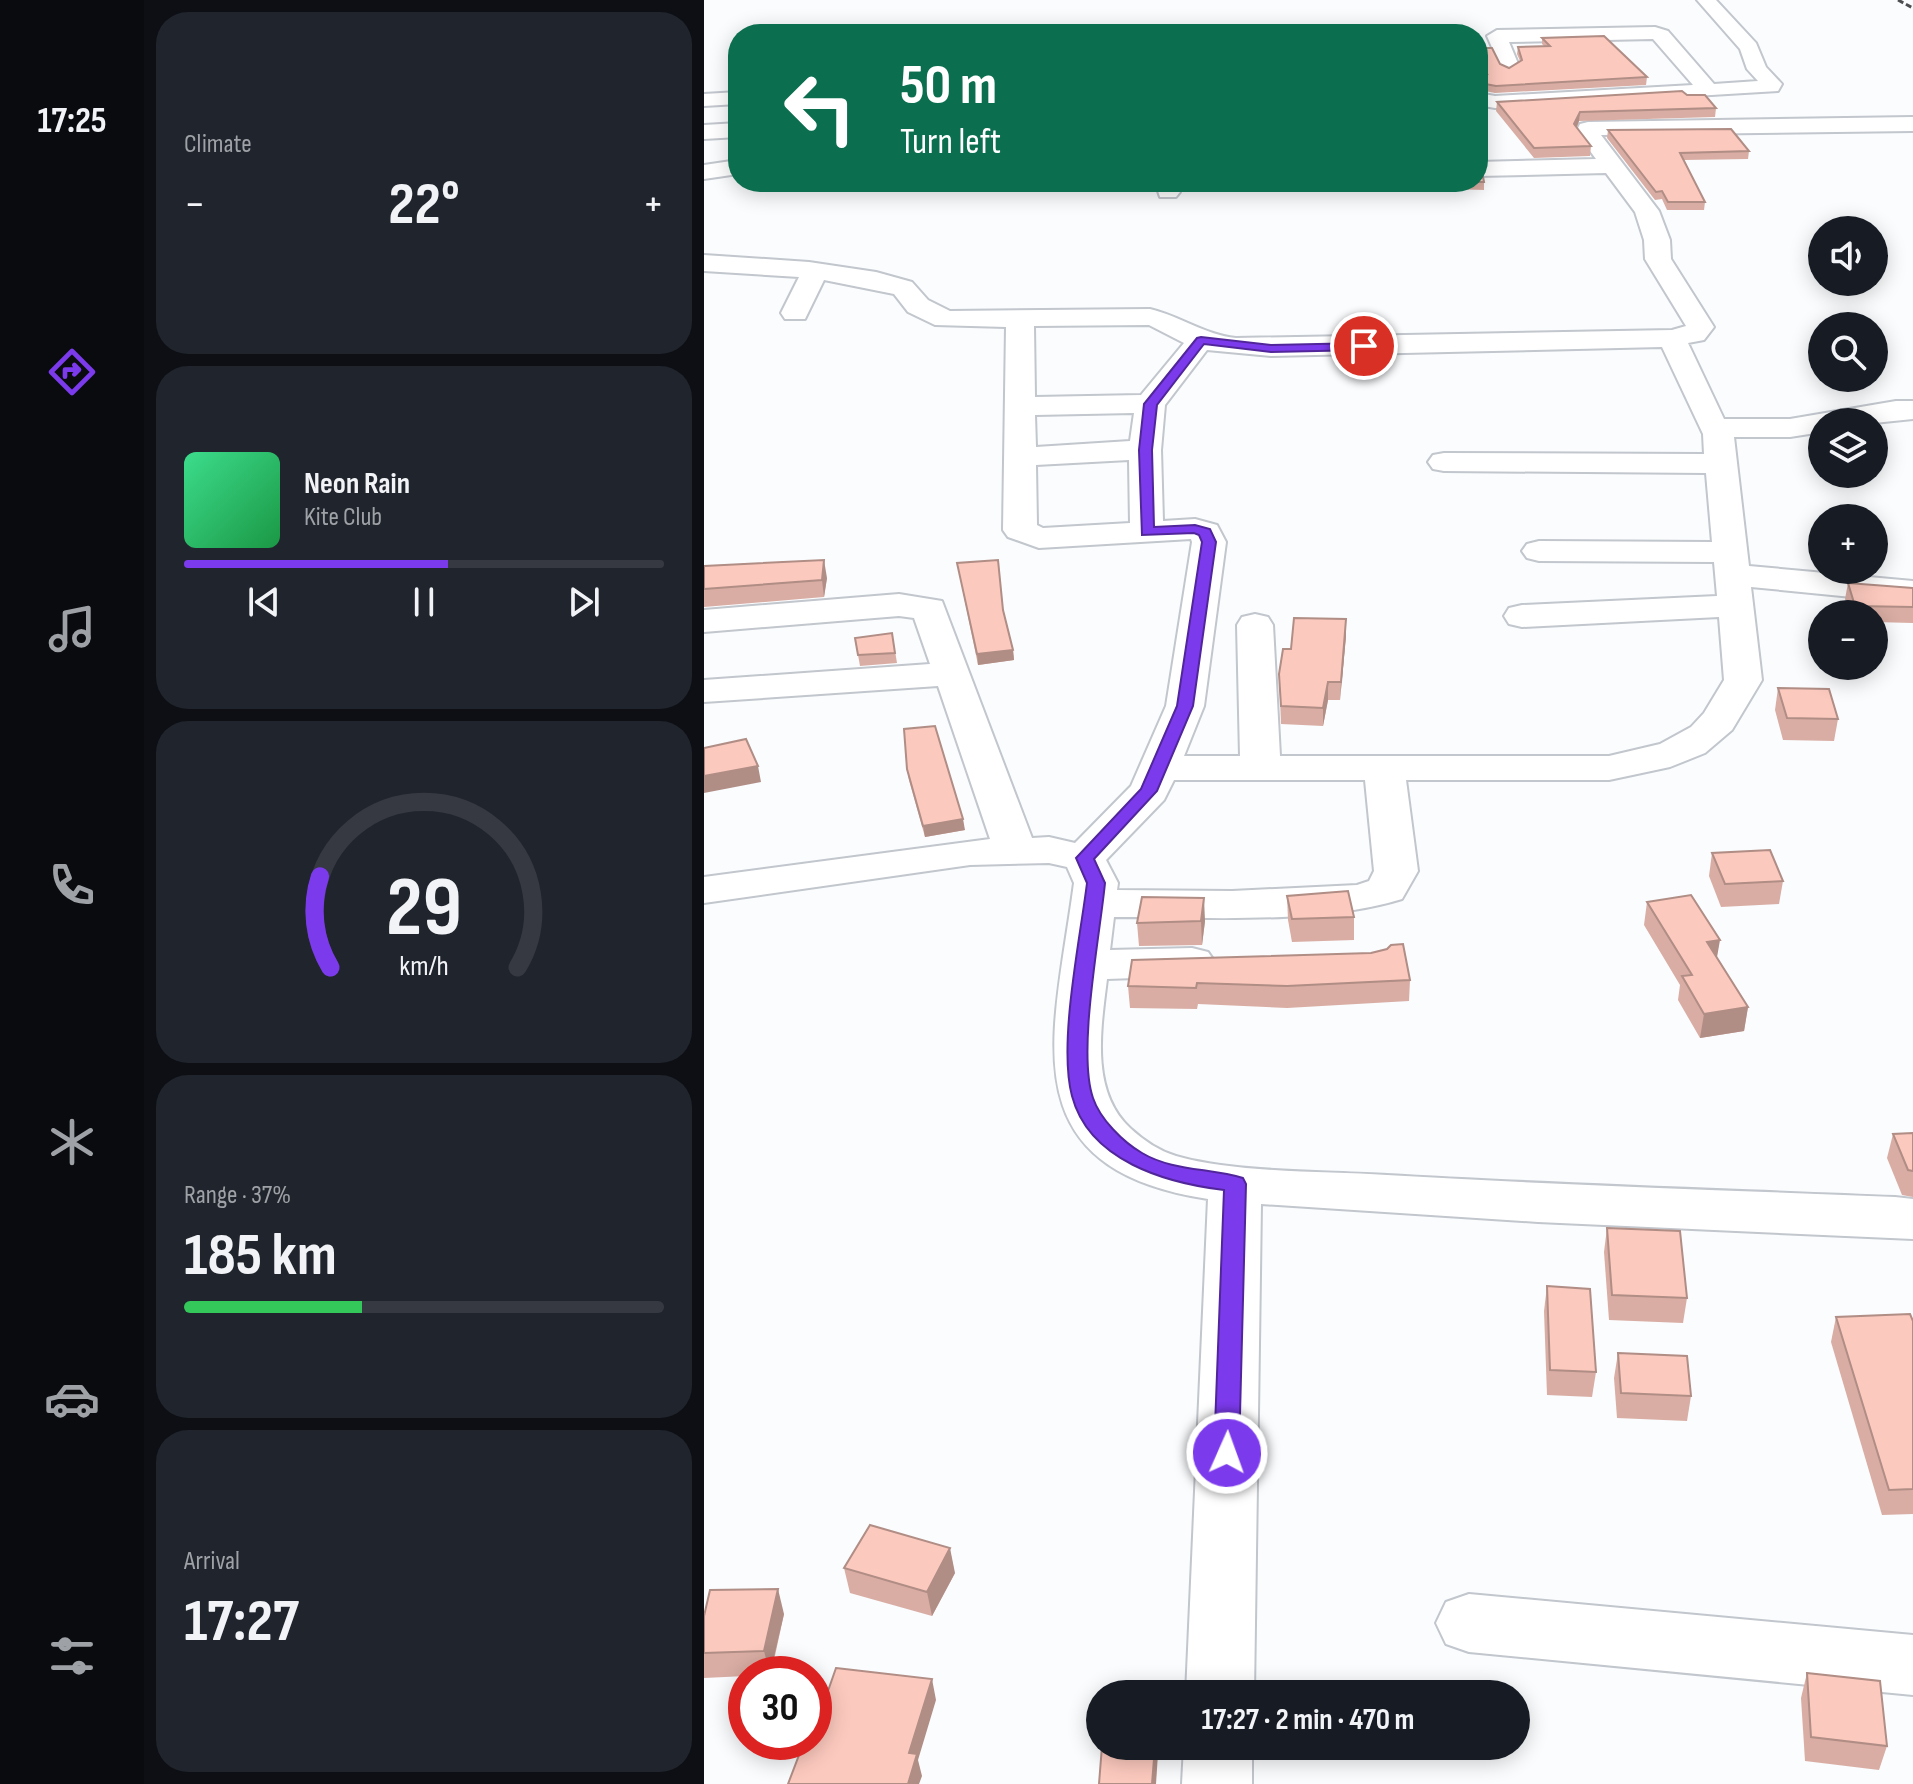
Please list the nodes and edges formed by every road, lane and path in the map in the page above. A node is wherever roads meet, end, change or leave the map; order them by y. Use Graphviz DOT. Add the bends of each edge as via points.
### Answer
graph roads {
  1 [pos="1709,4"];
  2 [pos="1683,7"];
  3 [pos="1740,37"];
  4 [pos="1665,40"];
  5 [pos="1684,61"];
  6 [pos="1652,62"];
  7 [pos="1509,66"];
  8 [pos="1709,91"];
  9 [pos="728,99"];
  10 [pos="704,100"];
  11 [pos="1488,101"];
  12 [pos="1913,124"];
  13 [pos="728,131"];
  14 [pos="704,132"];
  15 [pos="1613,166"];
  16 [pos="728,168"];
  17 [pos="1488,169"];
  18 [pos="704,172"];
  19 [pos="704,263"];
  20 [pos="805,292"];
  21 [pos="762,293"];
  22 [pos="1020,316"];
  23 [pos="1672,338"];
  24 [pos="1201,340"];
  25 [pos="1150,404"];
  26 [pos="1019,406"];
  27 [pos="1913,410"];
  28 [pos="1888,411"];
  29 [pos="1808,425"];
  30 [pos="1718,446"];
  31 [pos="1145,450"];
  32 [pos="1018,457"];
  33 [pos="1444,462"];
  34 [pos="1147,532"];
  35 [pos="1539,551"];
  36 [pos="1733,578"];
  37 [pos="1913,592"];
  38 [pos="1522,616"];
  39 [pos="704,621"];
  40 [pos="1255,625"];
  41 [pos="951,674"];
  42 [pos="704,691"];
  43 [pos="1159,768"];
  44 [pos="1260,768"];
  45 [pos="1384,768"];
  46 [pos="1016,851"];
  47 [pos="1089,881"];
  48 [pos="704,890"];
  49 [pos="1228,961"];
  50 [pos="1087,965"];
  51 [pos="1235,1184"];
  52 [pos="1913,1219"];
  53 [pos="1469,1623"];
  54 [pos="1913,1665"];
  55 [pos="1220,1680"];
  56 [pos="1218,1760"];
  57 [pos="1217,1784"];
  1 -- 2 [label="street"];
  1 -- 3 [label="street"];
  3 -- 4 [label="street"];
  3 -- 8 [label="street" via="1771,87"];
  4 -- 5 [label="street"];
  4 -- 7 [label="street" via="1649,32 1497,36"];
  5 -- 6 [label="street"];
  5 -- 8 [label="street"];
  8 -- 11 [label="street"];
  9 -- 10 [label="street"];
  12 -- 15 [label="street" via="1582,126"];
  13 -- 14 [label="street"];
  15 -- 17 [label="street"];
  15 -- 23 [label="street" via="1647,211 1658,259 1700,327 1694,334"];
  16 -- 18 [label="street"];
  19 -- 20 [label="street"];
  20 -- 21 [label="street"];
  20 -- 22 [label="street" via="876,280 903,288 918,306 945,319"];
  22 -- 24 [label="street" via="1150,317 1169,321"];
  22 -- 26 [label="street"];
  23 -- 24 [label="street" via="1271,348"];
  23 -- 30 [label="street"];
  24 -- 25 [label="street"];
  25 -- 26 [label="street"];
  25 -- 31 [label="street"];
  26 -- 32 [label="street"];
  27 -- 28 [label="street"];
  29 -- 30 [label="street"];
  30 -- 33 [label="street"];
  30 -- 36 [label="street"];
  31 -- 32 [label="street"];
  31 -- 34 [label="street"];
  32 -- 34 [label="street" via="1020,530 1026,535"];
  34 -- 43 [label="street" via="1195,529 1205,532 1209,542 1185,706"];
  35 -- 36 [label="street"];
  36 -- 37 [label="street"];
  36 -- 38 [label="street"];
  36 -- 45 [label="street" via="1743,680 1731,705 1701,742 1661,758 1609,768"];
  39 -- 41 [label="street" via="918,605 929,609"];
  40 -- 44 [label="street"];
  41 -- 42 [label="street"];
  41 -- 46 [label="street"];
  43 -- 44 [label="street"];
  43 -- 47 [label="street"];
  44 -- 45 [label="street"];
  45 -- 47 [label="street" via="1396,871 1386,890 1360,898 1232,904"];
  46 -- 47 [label="street" via="1049,850"];
  46 -- 48 [label="street" via="970,852"];
  47 -- 50 [label="street"];
  49 -- 50 [label="street"];
  50 -- 51 [label="street" via="1077,1053 1083,1098 1098,1126 1134,1158 1190,1178"];
  51 -- 52 [label="street"];
  51 -- 55 [label="street"];
  53 -- 54 [label="street"];
  56 -- 57 [label="street"];
}
